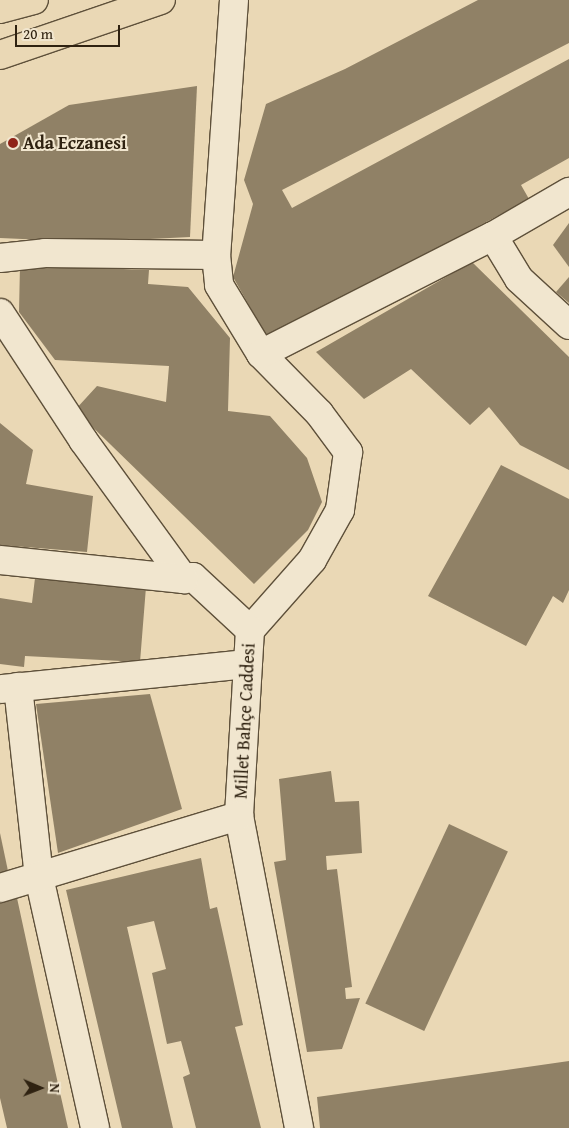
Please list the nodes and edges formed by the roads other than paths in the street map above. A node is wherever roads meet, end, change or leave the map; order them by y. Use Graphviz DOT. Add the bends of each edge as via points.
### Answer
graph roads {
  1 [pos="34,0"];
  2 [pos="162,0"];
  3 [pos="234,0"];
  4 [pos="0,9"];
  5 [pos="0,55"];
  6 [pos="569,192"];
  7 [pos="493,236"];
  8 [pos="216,255"];
  9 [pos="0,258"];
  10 [pos="0,313"];
  11 [pos="569,325"];
  12 [pos="261,354"];
  13 [pos="0,560"];
  14 [pos="184,579"];
  15 [pos="250,630"];
  16 [pos="248,664"];
  17 [pos="9,688"];
  18 [pos="239,816"];
  19 [pos="39,877"];
  20 [pos="0,888"];
  21 [pos="95,1128"];
  22 [pos="299,1128"];
  1 -- 4 [label="main road"];
  2 -- 5 [label="main road"];
  3 -- 8 [label="street"];
  6 -- 7 [label="street"];
  7 -- 11 [label="street" via="519,279"];
  7 -- 12 [label="street"];
  8 -- 9 [label="street" via="45,253"];
  8 -- 12 [label="street" via="219,285"];
  10 -- 14 [label="street" via="83,440"];
  12 -- 15 [label="street" via="319,413 348,452 340,510 312,560"];
  13 -- 14 [label="street"];
  14 -- 15 [label="street, Millet Bahçe Caddesi" via="193,577"];
  15 -- 16 [label="street, Millet Bahçe Caddesi"];
  16 -- 17 [label="street"];
  16 -- 18 [label="street, Millet Bahçe Caddesi"];
  17 -- 19 [label="street"];
  18 -- 19 [label="street"];
  18 -- 22 [label="street, Millet Bahçe Caddesi"];
  19 -- 20 [label="street"];
  19 -- 21 [label="street"];
}
